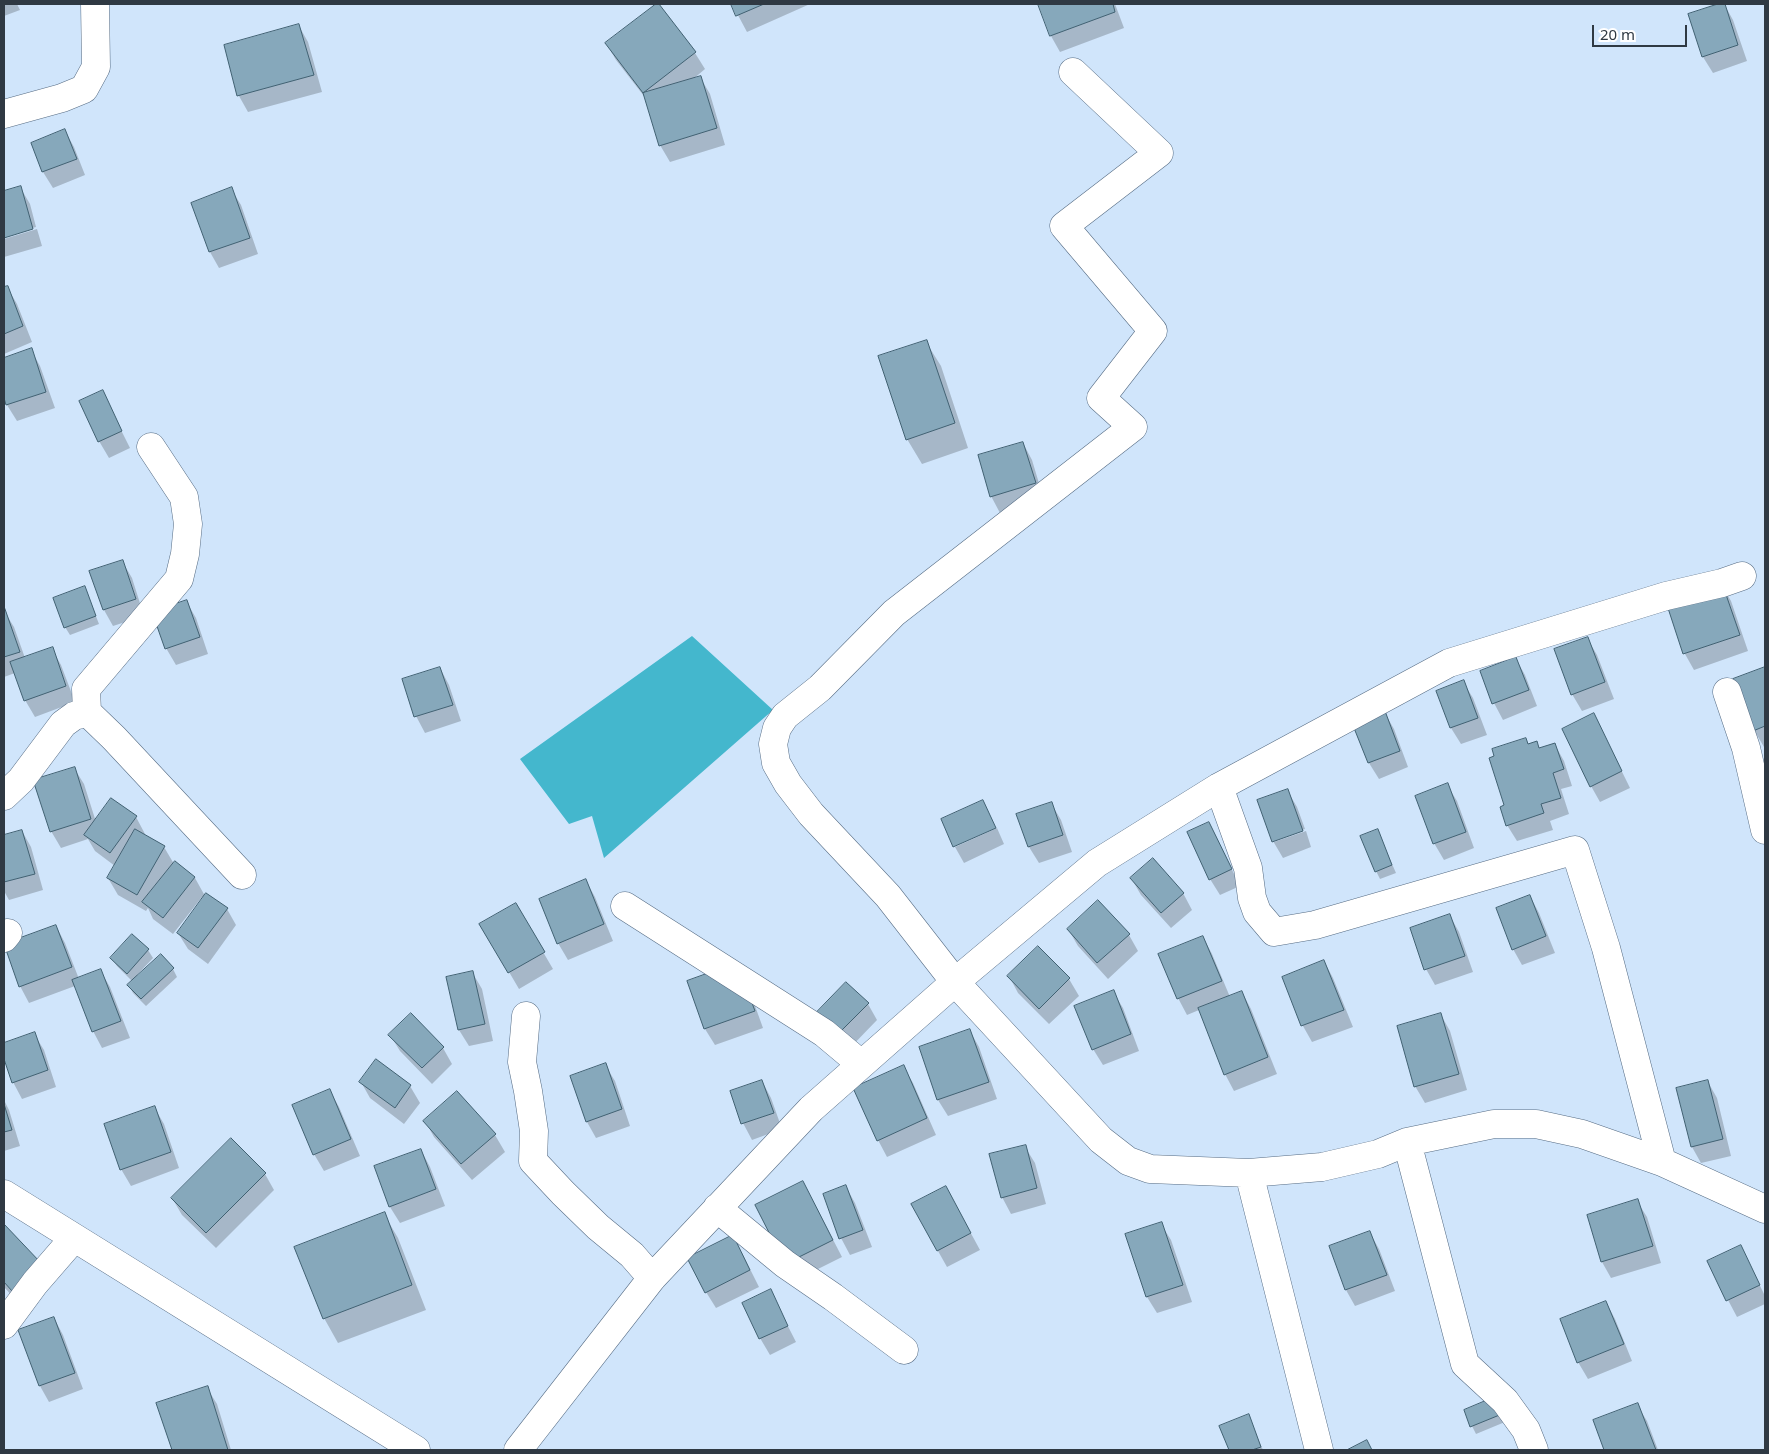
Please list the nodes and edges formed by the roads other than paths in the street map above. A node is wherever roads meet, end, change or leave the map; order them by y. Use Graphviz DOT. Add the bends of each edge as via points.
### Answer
graph roads {
  1 [pos="95,4"];
  2 [pos="1074,72"];
  3 [pos="4,114"];
  4 [pos="151,447"];
  5 [pos="1742,576"];
  6 [pos="1727,692"];
  7 [pos="87,712"];
  8 [pos="1219,788"];
  9 [pos="4,796"];
  10 [pos="1765,830"];
  11 [pos="242,875"];
  12 [pos="625,906"];
  13 [pos="955,982"];
  14 [pos="526,1016"];
  15 [pos="861,1064"];
  16 [pos="1407,1142"];
  17 [pos="1662,1162"];
  18 [pos="1250,1173"];
  19 [pos="4,1194"];
  20 [pos="717,1208"];
  21 [pos="1765,1210"];
  22 [pos="74,1238"];
  23 [pos="652,1278"];
  24 [pos="4,1325"];
  25 [pos="904,1350"];
  26 [pos="416,1450"];
  27 [pos="518,1450"];
  28 [pos="1319,1450"];
  29 [pos="1534,1450"];
  1 -- 3 [label="street" via="96,67 84,89"];
  2 -- 13 [label="street" via="1159,153 1064,226 1153,331 1101,398 1133,427 894,613 820,688 785,716 777,728 773,744 776,763 788,784 811,814 888,896"];
  4 -- 7 [label="street" via="184,497 188,524 179,579 86,689"];
  5 -- 8 [label="street" via="1666,596 1448,664"];
  6 -- 10 [label="street" via="1746,748"];
  7 -- 9 [label="street" via="63,724 21,780"];
  7 -- 11 [label="street"];
  8 -- 13 [label="street" via="1097,863"];
  8 -- 17 [label="street" via="1248,868 1257,912 1274,932 1315,925 1575,850 1606,948"];
  12 -- 15 [label="street" via="824,1033"];
  13 -- 15 [label="street"];
  13 -- 18 [label="street" via="1102,1140 1128,1161 1150,1169"];
  14 -- 23 [label="street" via="522,1062 534,1131 533,1161"];
  15 -- 20 [label="street" via="811,1109"];
  16 -- 17 [label="street" via="1494,1124 1536,1124 1582,1134"];
  16 -- 18 [label="street" via="1378,1154 1322,1166"];
  16 -- 29 [label="street" via="1465,1364 1505,1401 1526,1430"];
  17 -- 21 [label="street"];
  18 -- 28 [label="street"];
  19 -- 22 [label="street"];
  20 -- 23 [label="street"];
  20 -- 25 [label="street" via="786,1264"];
  22 -- 24 [label="street"];
  22 -- 26 [label="street"];
  23 -- 27 [label="street"];
}
